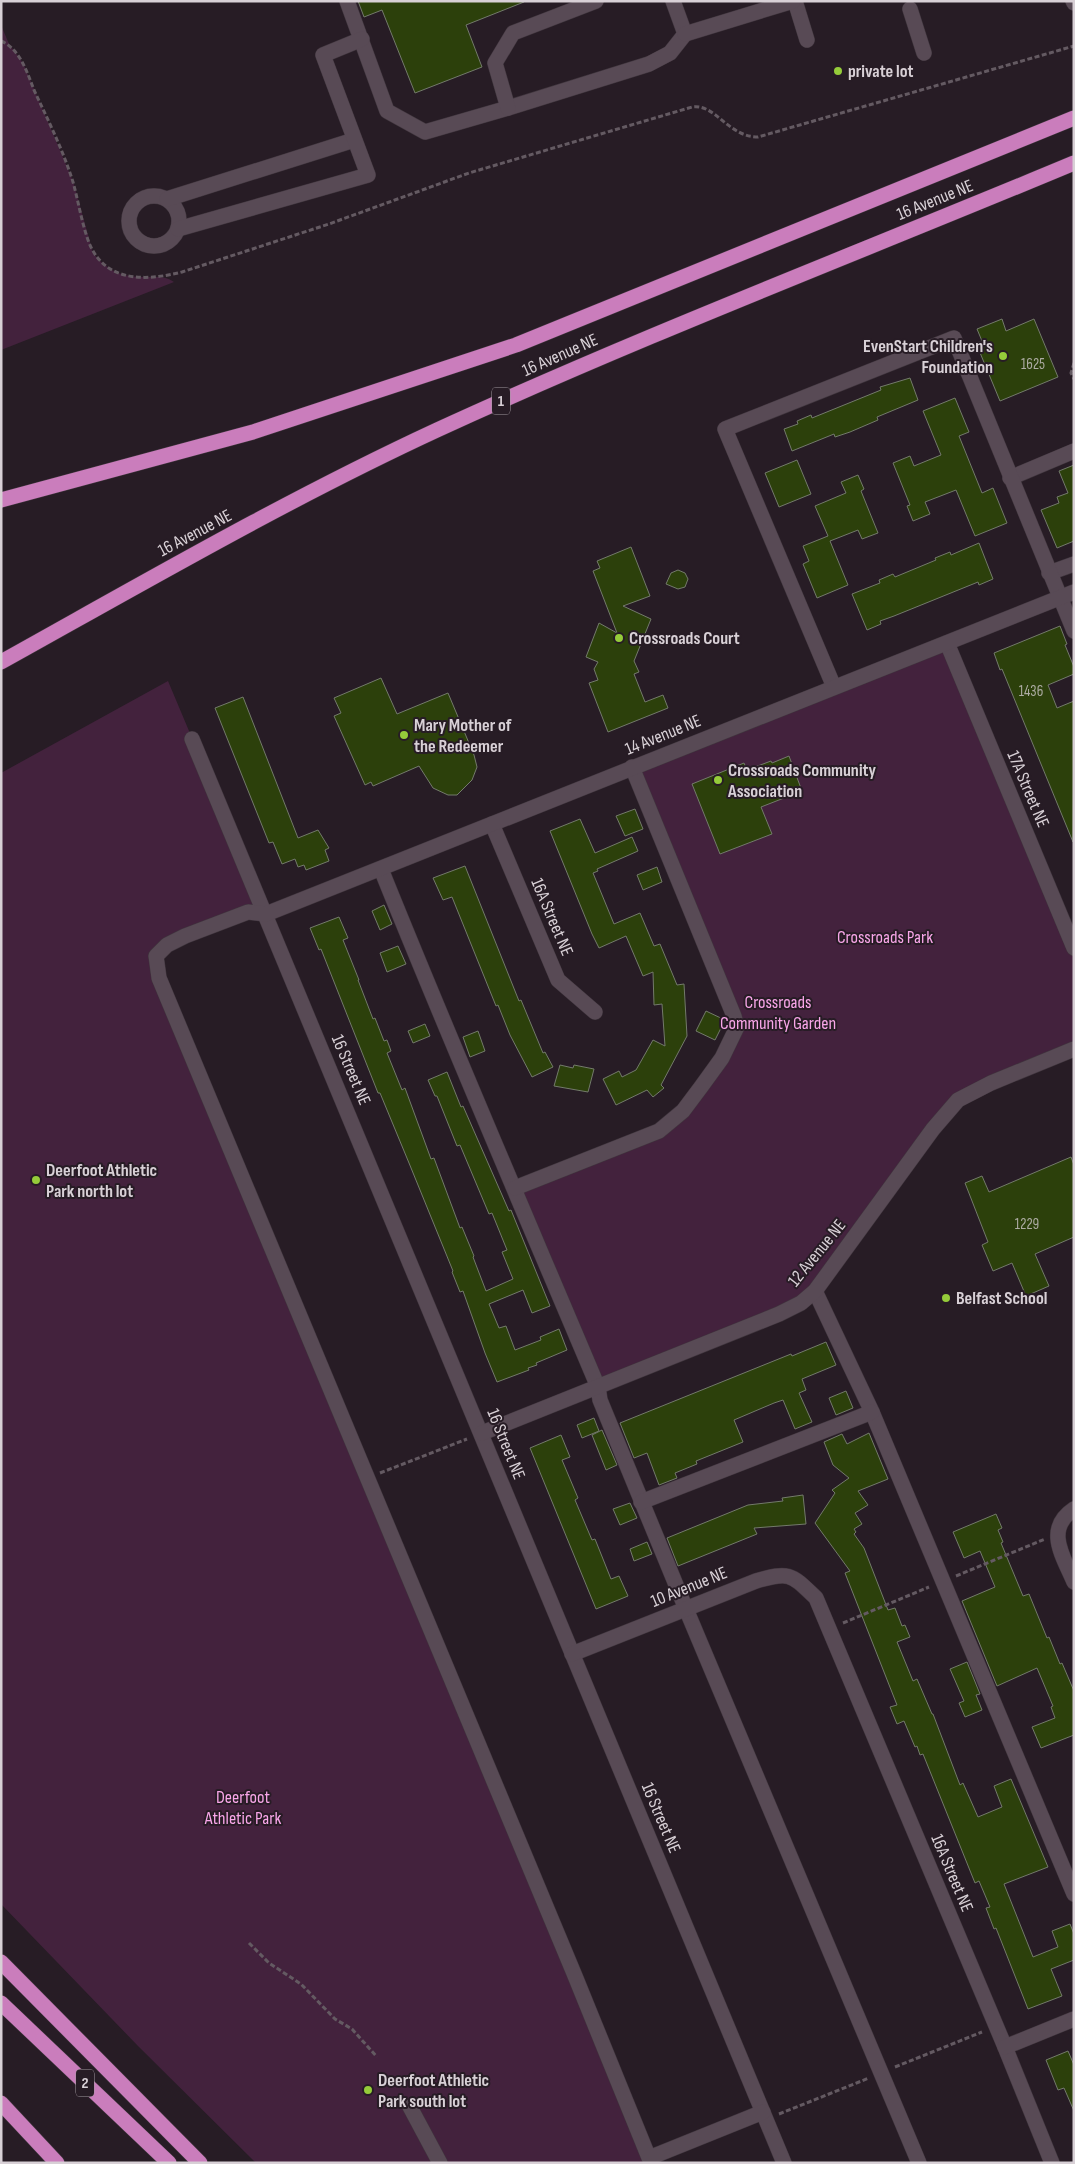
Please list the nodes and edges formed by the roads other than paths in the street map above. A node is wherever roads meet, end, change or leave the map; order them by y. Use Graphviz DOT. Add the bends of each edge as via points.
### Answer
graph roads {
  1 [pos="347,1"];
  2 [pos="596,1"];
  3 [pos="673,1"];
  4 [pos="794,1"];
  5 [pos="776,4"];
  6 [pos="910,8"];
  7 [pos="685,34"];
  8 [pos="362,39"];
  9 [pos="807,40"];
  10 [pos="924,53"];
  11 [pos="508,108"];
  12 [pos="1074,118"];
  13 [pos="354,140"];
  14 [pos="1074,163"];
  15 [pos="167,199"];
  16 [pos="178,230"];
  17 [pos="1074,451"];
  18 [pos="1010,478"];
  19 [pos="1,500"];
  20 [pos="1074,564"];
  21 [pos="1049,573"];
  22 [pos="1074,592"];
  23 [pos="1059,598"];
  24 [pos="1074,631"];
  25 [pos="947,643"];
  26 [pos="1,662"];
  27 [pos="834,687"];
  28 [pos="192,739"];
  29 [pos="632,767"];
  30 [pos="492,824"];
  31 [pos="381,869"];
  32 [pos="266,914"];
  33 [pos="1074,948"];
  34 [pos="595,1012"];
  35 [pos="1074,1049"];
  36 [pos="515,1188"];
  37 [pos="815,1291"];
  38 [pos="598,1387"];
  39 [pos="872,1412"];
  40 [pos="482,1434"];
  41 [pos="641,1502"];
  42 [pos="1068,1514"];
  43 [pos="1074,1582"];
  44 [pos="816,1598"];
  45 [pos="686,1608"];
  46 [pos="572,1654"];
  47 [pos="1074,1894"];
  48 [pos="1,1962"];
  49 [pos="1,2003"];
  50 [pos="1074,2019"];
  51 [pos="1005,2047"];
  52 [pos="1,2103"];
  53 [pos="410,2107"];
  54 [pos="763,2112"];
  55 [pos="1,2117"];
  56 [pos="52,2158"];
  57 [pos="169,2163"];
  58 [pos="200,2163"];
  59 [pos="440,2163"];
  60 [pos="784,2163"];
  61 [pos="919,2163"];
  62 [pos="1052,2163"];
  1 -- 8 [label="street"];
  2 -- 11 [label="street" via="513,33 495,63"];
  3 -- 7 [label="street"];
  4 -- 5 [label="street"];
  4 -- 9 [label="street"];
  5 -- 7 [label="street"];
  6 -- 10 [label="street"];
  7 -- 11 [label="street" via="670,53 649,64"];
  8 -- 11 [label="street" via="387,111 425,132"];
  8 -- 13 [label="street" via="323,55"];
  12 -- 19 [label="highway, 16 Avenue NE" via="516,345 253,432"];
  13 -- 15 [label="street"];
  13 -- 16 [label="street" via="368,175"];
  14 -- 26 [label="highway, 16 Avenue NE / 1" via="615,351 434,432 244,528"];
  15 -- 16 [label="street" via="178,212"];
  15 -- 16 [label="street" via="151,196 136,203 129,217 132,233 144,244 160,246"];
  17 -- 18 [label="street"];
  18 -- 21 [label="street"];
  18 -- 27 [label="street" via="954,338 725,428"];
  20 -- 21 [label="street"];
  21 -- 23 [label="street"];
  22 -- 23 [label="street, 14 Avenue NE"];
  23 -- 24 [label="street"];
  23 -- 25 [label="street, 14 Avenue NE"];
  25 -- 27 [label="street, 14 Avenue NE"];
  25 -- 33 [label="street, 17A Street NE"];
  27 -- 29 [label="street, 14 Avenue NE"];
  28 -- 32 [label="street, 16 Street NE"];
  29 -- 30 [label="street, 14 Avenue NE"];
  29 -- 36 [label="street" via="737,1027 722,1058 683,1111 659,1131"];
  30 -- 31 [label="street, 14 Avenue NE"];
  30 -- 34 [label="street, 16A Street NE" via="558,980"];
  31 -- 32 [label="street, 14 Avenue NE"];
  31 -- 36 [label="street"];
  32 -- 40 [label="street, 16 Street NE"];
  32 -- 54 [label="street" via="248,912 167,944 156,956 159,978 568,1957 648,2158"];
  35 -- 37 [label="street, 12 Avenue NE" via="982,1086 958,1100 933,1129"];
  36 -- 38 [label="street"];
  37 -- 38 [label="street, 12 Avenue NE" via="801,1303 779,1314"];
  37 -- 39 [label="street"];
  38 -- 40 [label="street, 12 Avenue NE"];
  38 -- 41 [label="street" via="600,1400"];
  39 -- 41 [label="street"];
  39 -- 47 [label="street"];
  40 -- 46 [label="street, 16 Street NE"];
  41 -- 45 [label="street"];
  42 -- 43 [label="street" via="1057,1534"];
  44 -- 45 [label="street, 10 Avenue NE" via="795,1578 776,1575"];
  44 -- 51 [label="street, 16A Street NE"];
  45 -- 46 [label="street, 10 Avenue NE"];
  45 -- 61 [label="street"];
  46 -- 54 [label="street, 16 Street NE"];
  48 -- 58 [label="highway"];
  49 -- 57 [label="highway, 2"];
  50 -- 51 [label="street"];
  51 -- 62 [label="street, 16A Street NE"];
  52 -- 56 [label="highway"];
  53 -- 59 [label="street"];
  54 -- 60 [label="street, 16 Street NE"];
  55 -- 56 [label="highway"];
}
